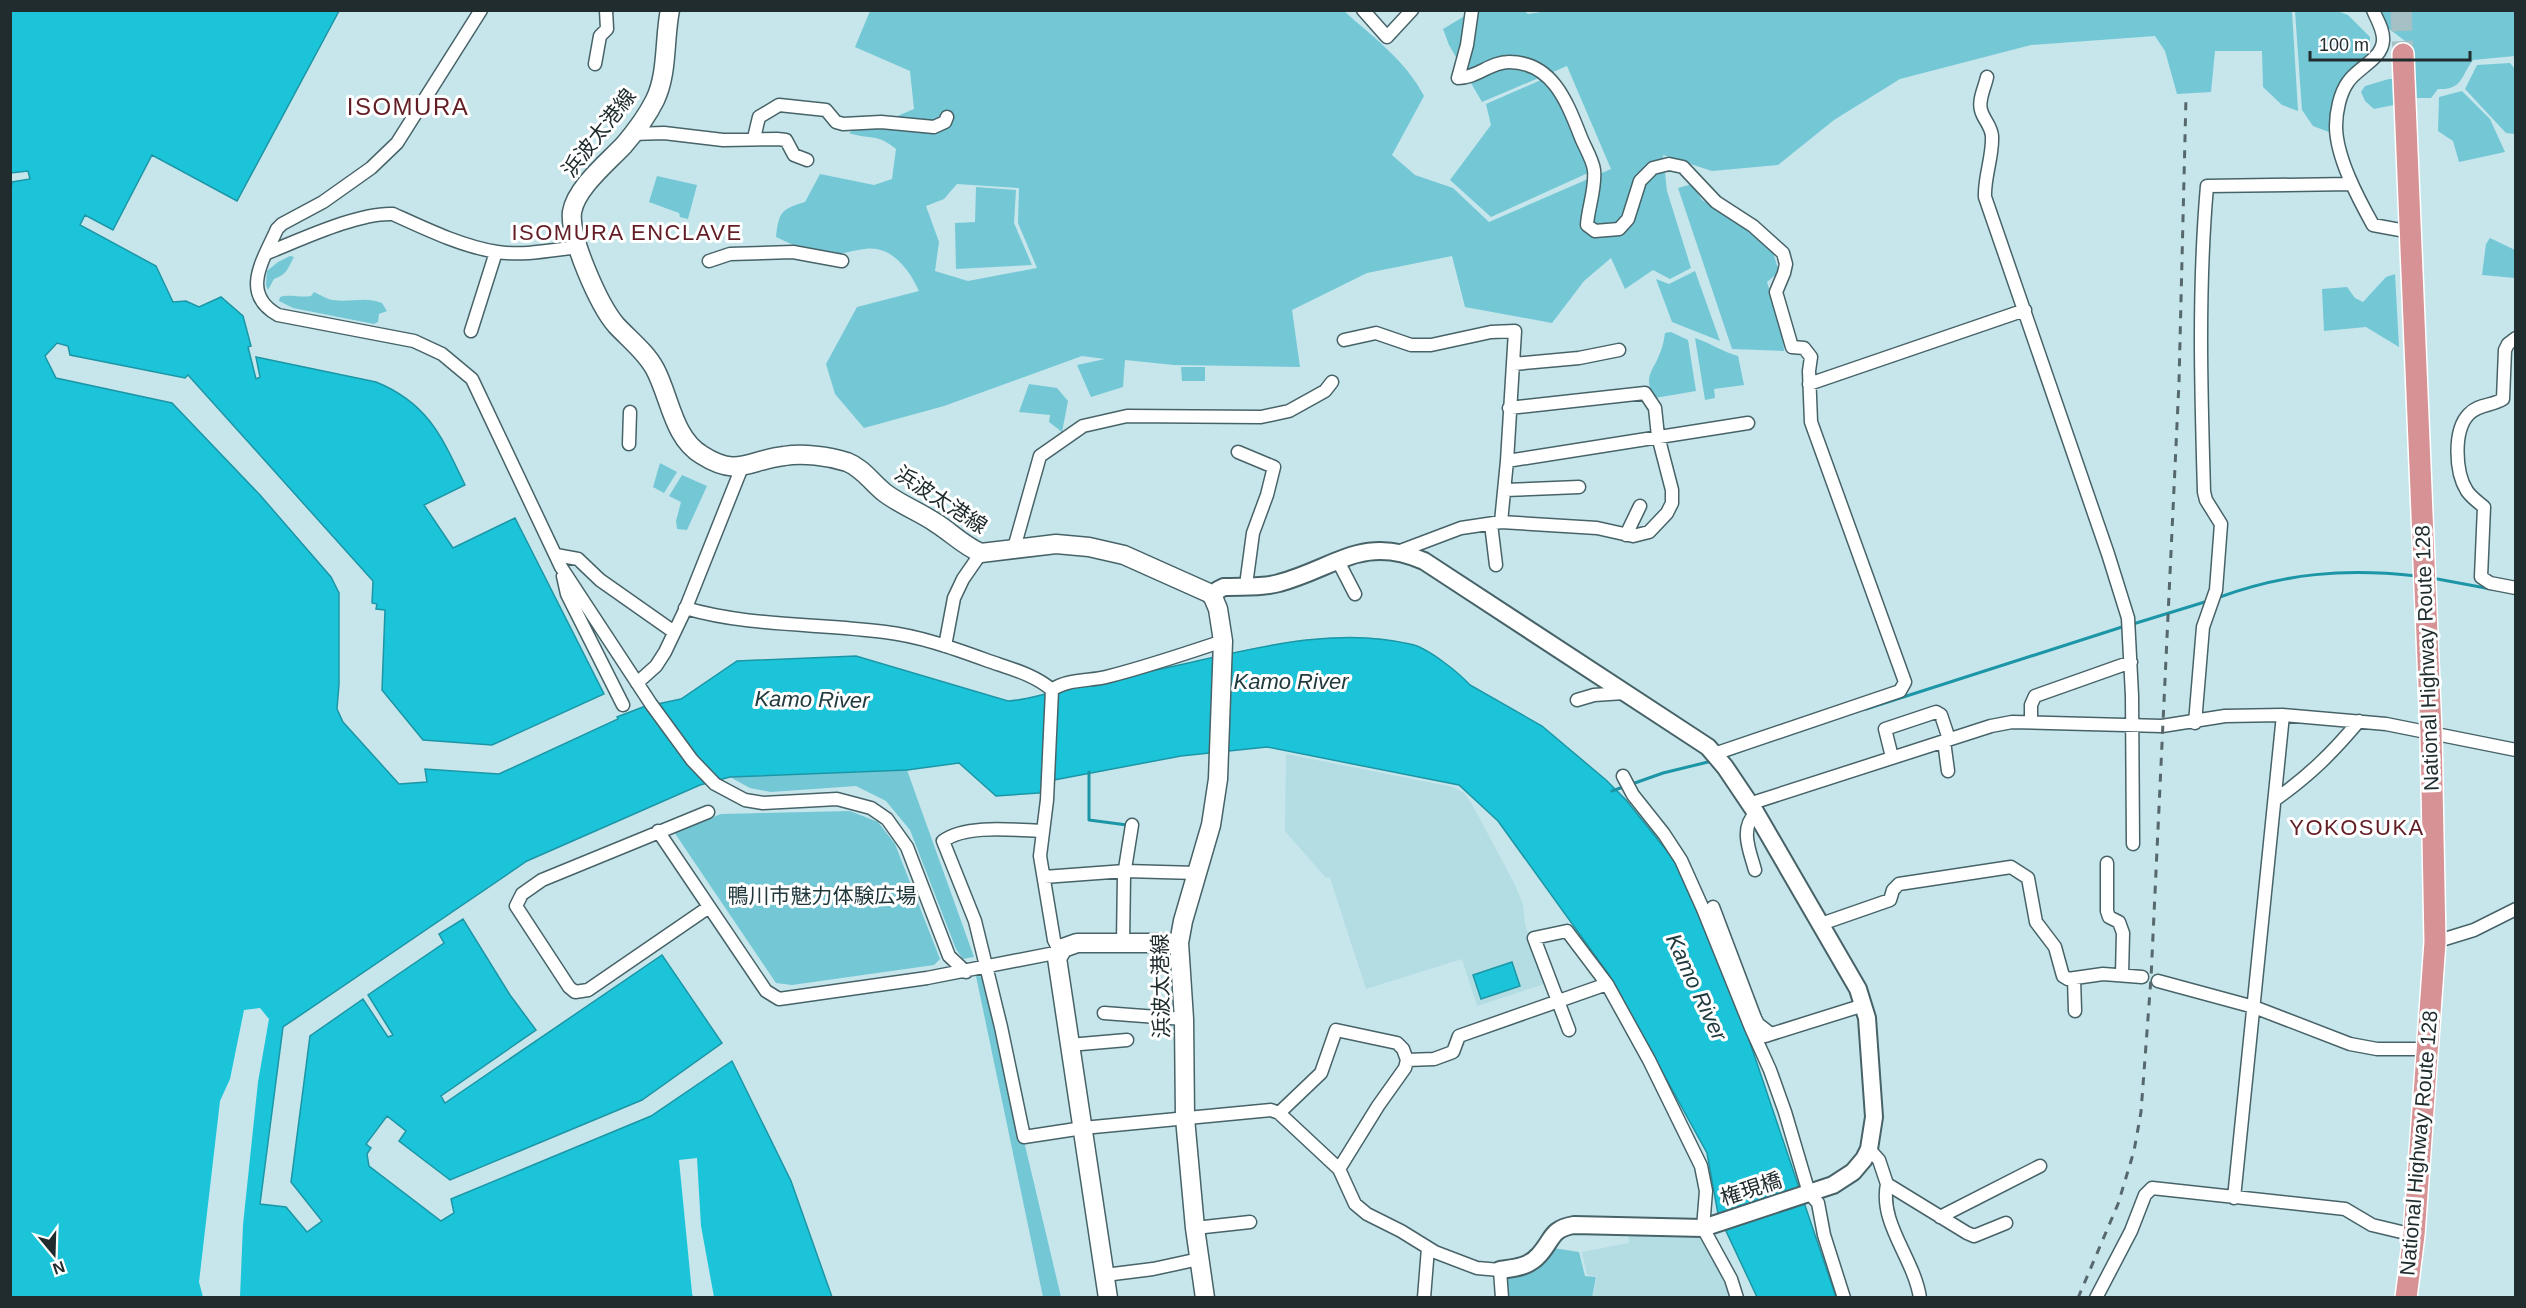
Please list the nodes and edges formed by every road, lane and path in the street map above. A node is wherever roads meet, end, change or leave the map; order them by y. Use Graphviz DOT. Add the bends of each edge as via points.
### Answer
graph roads {
  1 [pos="481,10"];
  2 [pos="606,10"];
  3 [pos="670,10"];
  4 [pos="1364,10"];
  5 [pos="1412,10"];
  6 [pos="1472,10"];
  7 [pos="2373,10"];
  8 [pos="2403,54"];
  9 [pos="595,64"];
  10 [pos="1987,77"];
  11 [pos="946,117"];
  12 [pos="632,134"];
  13 [pos="754,138"];
  14 [pos="807,160"];
  15 [pos="2351,184"];
  16 [pos="2411,232"];
  17 [pos="579,247"];
  18 [pos="496,252"];
  19 [pos="267,253"];
  20 [pos="709,261"];
  21 [pos="842,261"];
  22 [pos="2025,310"];
  23 [pos="471,332"];
  24 [pos="2516,338"];
  25 [pos="1344,340"];
  26 [pos="1619,350"];
  27 [pos="1514,364"];
  28 [pos="1332,382"];
  29 [pos="1809,384"];
  30 [pos="1509,408"];
  31 [pos="630,412"];
  32 [pos="1748,423"];
  33 [pos="1658,436"];
  34 [pos="629,444"];
  35 [pos="1238,452"];
  36 [pos="1508,461"];
  37 [pos="742,467"];
  38 [pos="1579,487"];
  39 [pos="1505,490"];
  40 [pos="1640,506"];
  41 [pos="1496,523"];
  42 [pos="1626,535"];
  43 [pos="1014,548"];
  44 [pos="1400,551"];
  45 [pos="981,553"];
  46 [pos="558,561"];
  47 [pos="1338,561"];
  48 [pos="1496,565"];
  49 [pos="1246,585"];
  50 [pos="2516,588"];
  51 [pos="1355,594"];
  52 [pos="1213,597"];
  53 [pos="685,608"];
  54 [pos="674,632"];
  55 [pos="1223,644"];
  56 [pos="945,646"];
  57 [pos="2131,662"];
  58 [pos="637,683"];
  59 [pos="1052,690"];
  60 [pos="1624,693"];
  61 [pos="1577,700"];
  62 [pos="623,705"];
  63 [pos="2283,715"];
  64 [pos="2031,721"];
  65 [pos="2360,721"];
  66 [pos="2195,723"];
  67 [pos="2132,725"];
  68 [pos="2431,732"];
  69 [pos="1946,740"];
  70 [pos="2516,750"];
  71 [pos="1714,754"];
  72 [pos="1892,757"];
  73 [pos="1947,771"];
  74 [pos="1623,776"];
  75 [pos="2276,799"];
  76 [pos="1753,809"];
  77 [pos="708,812"];
  78 [pos="1132,825"];
  79 [pos="658,831"];
  80 [pos="1043,831"];
  81 [pos="2133,844"];
  82 [pos="2107,863"];
  83 [pos="1755,870"];
  84 [pos="1125,872"];
  85 [pos="1197,873"];
  86 [pos="1044,877"];
  87 [pos="709,907"];
  88 [pos="1713,907"];
  89 [pos="2516,909"];
  90 [pos="1821,924"];
  91 [pos="2435,942"];
  92 [pos="1123,943"];
  93 [pos="1179,944"];
  94 [pos="1060,952"];
  95 [pos="986,968"];
  96 [pos="966,972"];
  97 [pos="2122,975"];
  98 [pos="2142,977"];
  99 [pos="2074,978"];
  100 [pos="2158,981"];
  101 [pos="1607,984"];
  102 [pos="1558,1002"];
  103 [pos="1864,1005"];
  104 [pos="2254,1007"];
  105 [pos="2075,1011"];
  106 [pos="1104,1013"];
  107 [pos="1184,1019"];
  108 [pos="1569,1030"];
  109 [pos="1771,1034"];
  110 [pos="1755,1038"];
  111 [pos="1127,1040"];
  112 [pos="1069,1045"];
  113 [pos="2426,1049"];
  114 [pos="1407,1060"];
  115 [pos="1279,1113"];
  116 [pos="1185,1118"];
  117 [pos="1083,1128"];
  118 [pos="1869,1149"];
  119 [pos="2040,1166"];
  120 [pos="1339,1169"];
  121 [pos="1887,1184"];
  122 [pos="1807,1194"];
  123 [pos="2234,1198"];
  124 [pos="1940,1217"];
  125 [pos="1250,1222"];
  126 [pos="2006,1223"];
  127 [pos="1707,1227"];
  128 [pos="1195,1228"];
  129 [pos="2414,1235"];
  130 [pos="1428,1248"];
  131 [pos="1198,1259"];
  132 [pos="1500,1270"];
  133 [pos="1105,1275"];
  134 [pos="1923,1297"];
  135 [pos="1108,1298"];
  136 [pos="1205,1298"];
  137 [pos="1424,1298"];
  138 [pos="1502,1298"];
  139 [pos="1737,1298"];
  140 [pos="1844,1298"];
  141 [pos="2096,1298"];
  142 [pos="2406,1298"];
  1 -- 19 [label="street" via="397,143 371,168 323,202 282,224"];
  2 -- 9 [label="street" via="607,29 600,36"];
  3 -- 12 [label="main road, 浜波太港線" via="660,86 646,116"];
  4 -- 5 [label="street" via="1387,38"];
  6 -- 29 [label="street" via="1458,78 1509,62 1527,64 1544,72 1554,83 1569,106 1594,170 1587,225 1595,231 1619,229 1628,219 1640,181 1653,168 1669,164 1683,167 1716,202 1753,226 1783,253 1786,264 1776,292 1792,347 1803,348 1811,357"];
  7 -- 15 [label="street" via="2383,44 2349,80 2340,100 2336,125"];
  8 -- 16 [label="highway, National Highway Route 128"];
  10 -- 22 [label="street" via="1980,103 1992,135 1985,197"];
  11 -- 13 [label="street" via="945,122 934,127 881,122 843,124 826,110 779,105 759,117"];
  12 -- 13 [label="street" via="664,133 723,140"];
  12 -- 17 [label="main road, 浜波太港線" via="579,195 572,217"];
  13 -- 14 [label="street" via="786,140 794,155"];
  15 -- 16 [label="street" via="2373,225"];
  15 -- 66 [label="street" via="2207,186 2201,254 2204,492 2221,524 2216,590 2203,627"];
  16 -- 68 [label="highway, National Highway Route 128"];
  17 -- 18 [label="street"];
  17 -- 37 [label="main road, 浜波太港線" via="599,300 616,325 649,359 686,441 713,462 730,468"];
  18 -- 19 [label="street" via="383,213 336,226"];
  18 -- 23 [label="street"];
  19 -- 46 [label="street" via="256,289 266,308 278,315 414,341 442,354 471,379"];
  20 -- 21 [label="street" via="730,254 793,252"];
  22 -- 29 [label="street"];
  22 -- 57 [label="street" via="2108,554 2129,625"];
  24 -- 50 [label="street" via="2505,350 2503,399 2480,406 2468,415 2457,440 2463,483 2484,507 2481,577"];
  25 -- 27 [label="street" via="1376,333 1411,345 1431,345 1515,331"];
  26 -- 27 [label="street"];
  27 -- 30 [label="street"];
  28 -- 43 [label="street" via="1325,391 1288,411 1261,417 1127,416 1083,426 1040,456"];
  29 -- 71 [label="street" via="1810,422 1904,687"];
  30 -- 33 [label="street" via="1645,393 1655,408"];
  30 -- 36 [label="street"];
  31 -- 34 [label="street"];
  32 -- 33 [label="street"];
  33 -- 36 [label="street"];
  33 -- 42 [label="street" via="1672,503 1649,532"];
  35 -- 49 [label="street" via="1274,467 1253,533"];
  36 -- 39 [label="street"];
  37 -- 45 [label="main road, 浜波太港線" via="785,456 846,462 893,499"];
  37 -- 53 [label="street"];
  38 -- 39 [label="street"];
  39 -- 41 [label="street"];
  40 -- 42 [label="street"];
  41 -- 42 [label="street" via="1597,528"];
  41 -- 44 [label="street" via="1461,528"];
  41 -- 48 [label="street"];
  43 -- 45 [label="main road, 浜波太港線"];
  43 -- 52 [label="main road, 浜波太港線" via="1056,544 1124,555"];
  44 -- 47 [label="street" via="1368,550"];
  44 -- 60 [label="street" via="1434,567"];
  45 -- 56 [label="street" via="954,598"];
  46 -- 54 [label="street" via="578,558 600,580"];
  46 -- 58 [label="street"];
  46 -- 62 [label="street" via="567,594"];
  47 -- 49 [label="street" via="1281,583"];
  47 -- 51 [label="street"];
  49 -- 52 [label="street" via="1220,588"];
  52 -- 55 [label="main road, 浜波太港線" via="1220,614"];
  53 -- 54 [label="street"];
  53 -- 56 [label="street" via="745,621 886,632"];
  54 -- 58 [label="street" via="656,666"];
  55 -- 59 [label="street"];
  55 -- 85 [label="main road, 浜波太港線" via="1221,756 1211,825"];
  56 -- 59 [label="street" via="1017,670"];
  57 -- 64 [label="street" via="2035,696"];
  57 -- 67 [label="street"];
  58 -- 96 [label="street" via="692,760 715,784 745,800 763,803 825,799 853,802 887,819 907,847 949,956"];
  59 -- 80 [label="street"];
  60 -- 61 [label="street"];
  60 -- 71 [label="street"];
  63 -- 65 [label="street"];
  63 -- 66 [label="street" via="2225,716"];
  63 -- 75 [label="street"];
  64 -- 67 [label="street"];
  64 -- 69 [label="street" via="1990,726"];
  65 -- 68 [label="street"];
  65 -- 75 [label="street" via="2310,775"];
  66 -- 67 [label="street"];
  67 -- 81 [label="street"];
  68 -- 70 [label="street"];
  68 -- 91 [label="highway, National Highway Route 128"];
  69 -- 72 [label="street"];
  69 -- 72 [label="street" via="1941,715 1936,712 1885,729"];
  69 -- 73 [label="street"];
  71 -- 76 [label="street"];
  72 -- 76 [label="street"];
  74 -- 110 [label="street" via="1681,860"];
  75 -- 104 [label="street"];
  76 -- 83 [label="street" via="1746,836"];
  76 -- 90 [label="street"];
  77 -- 79 [label="street"];
  78 -- 84 [label="street"];
  79 -- 87 [label="street"];
  79 -- 87 [label="street" via="543,880 522,894 516,906 520,914 575,992 588,990"];
  80 -- 86 [label="street" via="1040,856"];
  80 -- 95 [label="street" via="954,833 943,841 975,921"];
  82 -- 97 [label="street" via="2107,912 2119,922 2123,933"];
  84 -- 85 [label="street"];
  84 -- 86 [label="street"];
  84 -- 92 [label="street"];
  85 -- 93 [label="main road, 浜波太港線"];
  86 -- 94 [label="street" via="1054,940"];
  87 -- 96 [label="street" via="766,991 779,999"];
  88 -- 109 [label="street" via="1755,1018"];
  89 -- 91 [label="street" via="2474,930"];
  90 -- 99 [label="street" via="1890,900 1899,884 2011,867 2028,878 2036,922 2055,946 2063,976"];
  90 -- 103 [label="street"];
  91 -- 113 [label="highway, National Highway Route 128"];
  92 -- 93 [label="main road"];
  92 -- 94 [label="main road" via="1077,943"];
  93 -- 107 [label="main road, 浜波太港線"];
  94 -- 95 [label="street"];
  94 -- 112 [label="main road" via="1058,968"];
  95 -- 96 [label="street"];
  95 -- 117 [label="street" via="1024,1137"];
  97 -- 98 [label="street"];
  97 -- 99 [label="street"];
  99 -- 105 [label="street"];
  100 -- 104 [label="street"];
  101 -- 102 [label="street"];
  101 -- 102 [label="street" via="1567,932 1534,938"];
  101 -- 127 [label="street" via="1701,1166"];
  102 -- 108 [label="street"];
  102 -- 114 [label="street" via="1460,1036 1453,1052 1434,1059"];
  103 -- 109 [label="street"];
  103 -- 118 [label="street" via="1874,1117"];
  104 -- 113 [label="street" via="2350,1044 2377,1049"];
  104 -- 123 [label="street"];
  106 -- 107 [label="street"];
  107 -- 116 [label="main road, 浜波太港線"];
  109 -- 110 [label="street"];
  110 -- 122 [label="street" via="1785,1112"];
  111 -- 112 [label="street"];
  112 -- 117 [label="main road"];
  113 -- 129 [label="highway, National Highway Route 128"];
  114 -- 115 [label="street" via="1397,1043 1336,1030 1321,1073"];
  114 -- 120 [label="street"];
  115 -- 116 [label="street" via="1271,1110"];
  115 -- 120 [label="street"];
  116 -- 117 [label="street"];
  116 -- 128 [label="main road, 浜波太港線"];
  117 -- 133 [label="main road"];
  118 -- 121 [label="street" via="1879,1160"];
  118 -- 122 [label="street, 権現橋" via="1843,1179"];
  119 -- 124 [label="street"];
  120 -- 130 [label="street" via="1355,1204"];
  121 -- 124 [label="street"];
  121 -- 134 [label="street" via="1884,1200 1889,1218"];
  122 -- 127 [label="street, 権現橋"];
  122 -- 140 [label="street" via="1818,1203"];
  123 -- 129 [label="street" via="2345,1209 2372,1225"];
  123 -- 141 [label="street" via="2152,1188 2145,1195 2131,1232"];
  124 -- 126 [label="street" via="1974,1236"];
  125 -- 128 [label="street"];
  127 -- 132 [label="street" via="1562,1227 1530,1263"];
  127 -- 139 [label="street"];
  128 -- 131 [label="main road, 浜波太港線"];
  129 -- 142 [label="highway, National Highway Route 128"];
  130 -- 132 [label="street" via="1477,1268"];
  130 -- 137 [label="street"];
  131 -- 133 [label="street"];
  131 -- 136 [label="main road, 浜波太港線"];
  132 -- 138 [label="street"];
  133 -- 135 [label="main road"];
}
